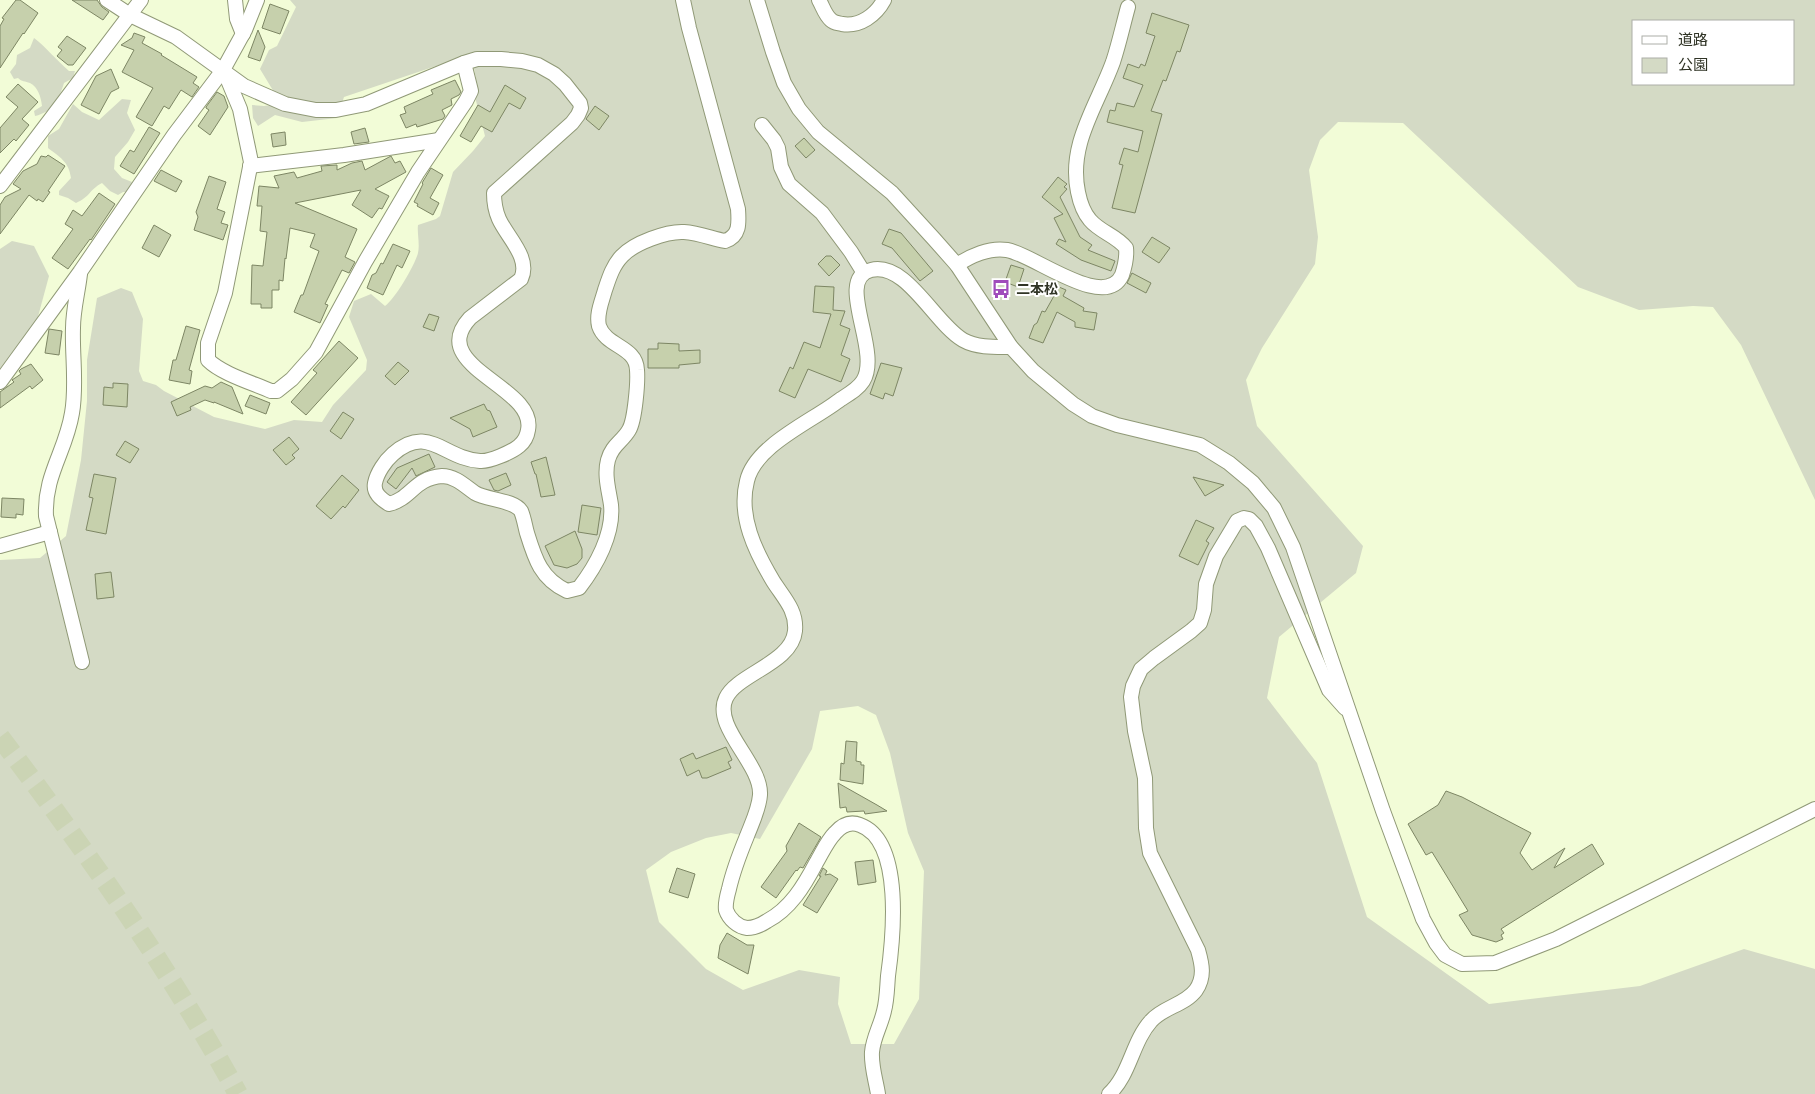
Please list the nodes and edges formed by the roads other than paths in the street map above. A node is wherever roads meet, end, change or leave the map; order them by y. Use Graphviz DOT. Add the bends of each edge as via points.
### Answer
graph roads {
  1 [pos="107,0"];
  2 [pos="141,0"];
  3 [pos="235,0"];
  4 [pos="256,0"];
  5 [pos="683,0"];
  6 [pos="757,0"];
  7 [pos="820,0"];
  8 [pos="884,0"];
  9 [pos="1128,7"];
  10 [pos="130,15"];
  11 [pos="243,34"];
  12 [pos="464,64"];
  13 [pos="223,70"];
  14 [pos="762,125"];
  15 [pos="439,140"];
  16 [pos="250,166"];
  17 [pos="0,186"];
  18 [pos="956,265"];
  19 [pos="80,272"];
  20 [pos="864,273"];
  21 [pos="1011,347"];
  22 [pos="0,382"];
  23 [pos="50,532"];
  24 [pos="0,546"];
  25 [pos="82,662"];
  26 [pos="1349,712"];
  27 [pos="1815,809"];
  28 [pos="878,1094"];
  29 [pos="1109,1094"];
  1 -- 10 [label="street"];
  2 -- 10 [label="street"];
  3 -- 11 [label="street"];
  4 -- 11 [label="street"];
  5 -- 12 [label="street" via="738,209 739,225 736,234 725,241 700,234 665,234 622,256 610,274 597,318 602,333 636,360 636,395 630,428 611,450 607,463 611,507 599,558 579,588 567,591 541,570 520,510 512,504 476,494 462,482 444,476 427,478 402,499 389,504 379,497 374,487 376,476 390,457 409,443 432,442 482,462 519,446 528,431 530,421 525,410 471,364 462,353 458,340 470,318 521,279 524,273 521,258 500,221 494,193 572,122 581,108 565,84 538,65 501,59 477,59"];
  6 -- 18 [label="street" via="784,83 799,109 818,132 892,192"];
  7 -- 8 [label="street" via="832,22 844,24 863,21 880,8"];
  9 -- 18 [label="street" via="1113,62 1080,139 1075,164 1081,204 1090,221 1126,248 1125,267 1119,281 1106,288 1089,286 1008,250 988,251 968,257"];
  10 -- 13 [label="street" via="176,37"];
  10 -- 17 [label="street"];
  11 -- 13 [label="street"];
  12 -- 13 [label="street" via="366,104 336,110 285,104 244,86"];
  12 -- 15 [label="street" via="471,91"];
  13 -- 16 [label="street" via="240,110"];
  13 -- 19 [label="street"];
  14 -- 20 [label="street" via="778,148 781,167 789,184 822,213"];
  15 -- 16 [label="street"];
  15 -- 16 [label="street" via="365,262 316,352 277,391 213,365 207,352 225,293"];
  18 -- 21 [label="street"];
  19 -- 22 [label="street"];
  19 -- 23 [label="street" via="73,326 73,410 45,500"];
  20 -- 21 [label="street" via="891,271 964,341"];
  20 -- 28 [label="street" via="858,279 856,290 867,349 867,370 862,382 764,452 747,480 745,512 748,528 760,558 794,614 796,628 793,641 784,653 732,690 724,701 727,723 752,768 760,792 734,872 726,910 737,924 748,928 762,924 783,910 801,890 827,843 842,826 858,824 874,835 885,856 894,906 884,1013 872,1050"];
  21 -- 26 [label="street" via="1033,371 1072,404 1092,416 1200,445 1253,483 1274,508 1293,547"];
  23 -- 24 [label="street"];
  23 -- 25 [label="street"];
  26 -- 27 [label="street" via="1423,920 1446,955 1462,964 1495,963 1556,939"];
  26 -- 29 [label="street" via="1329,690 1260,533 1249,519 1237,521 1216,556 1206,584 1200,623 1141,669 1133,686 1131,704 1145,778 1150,853 1203,966 1196,990 1152,1020 1118,1086"];
}
